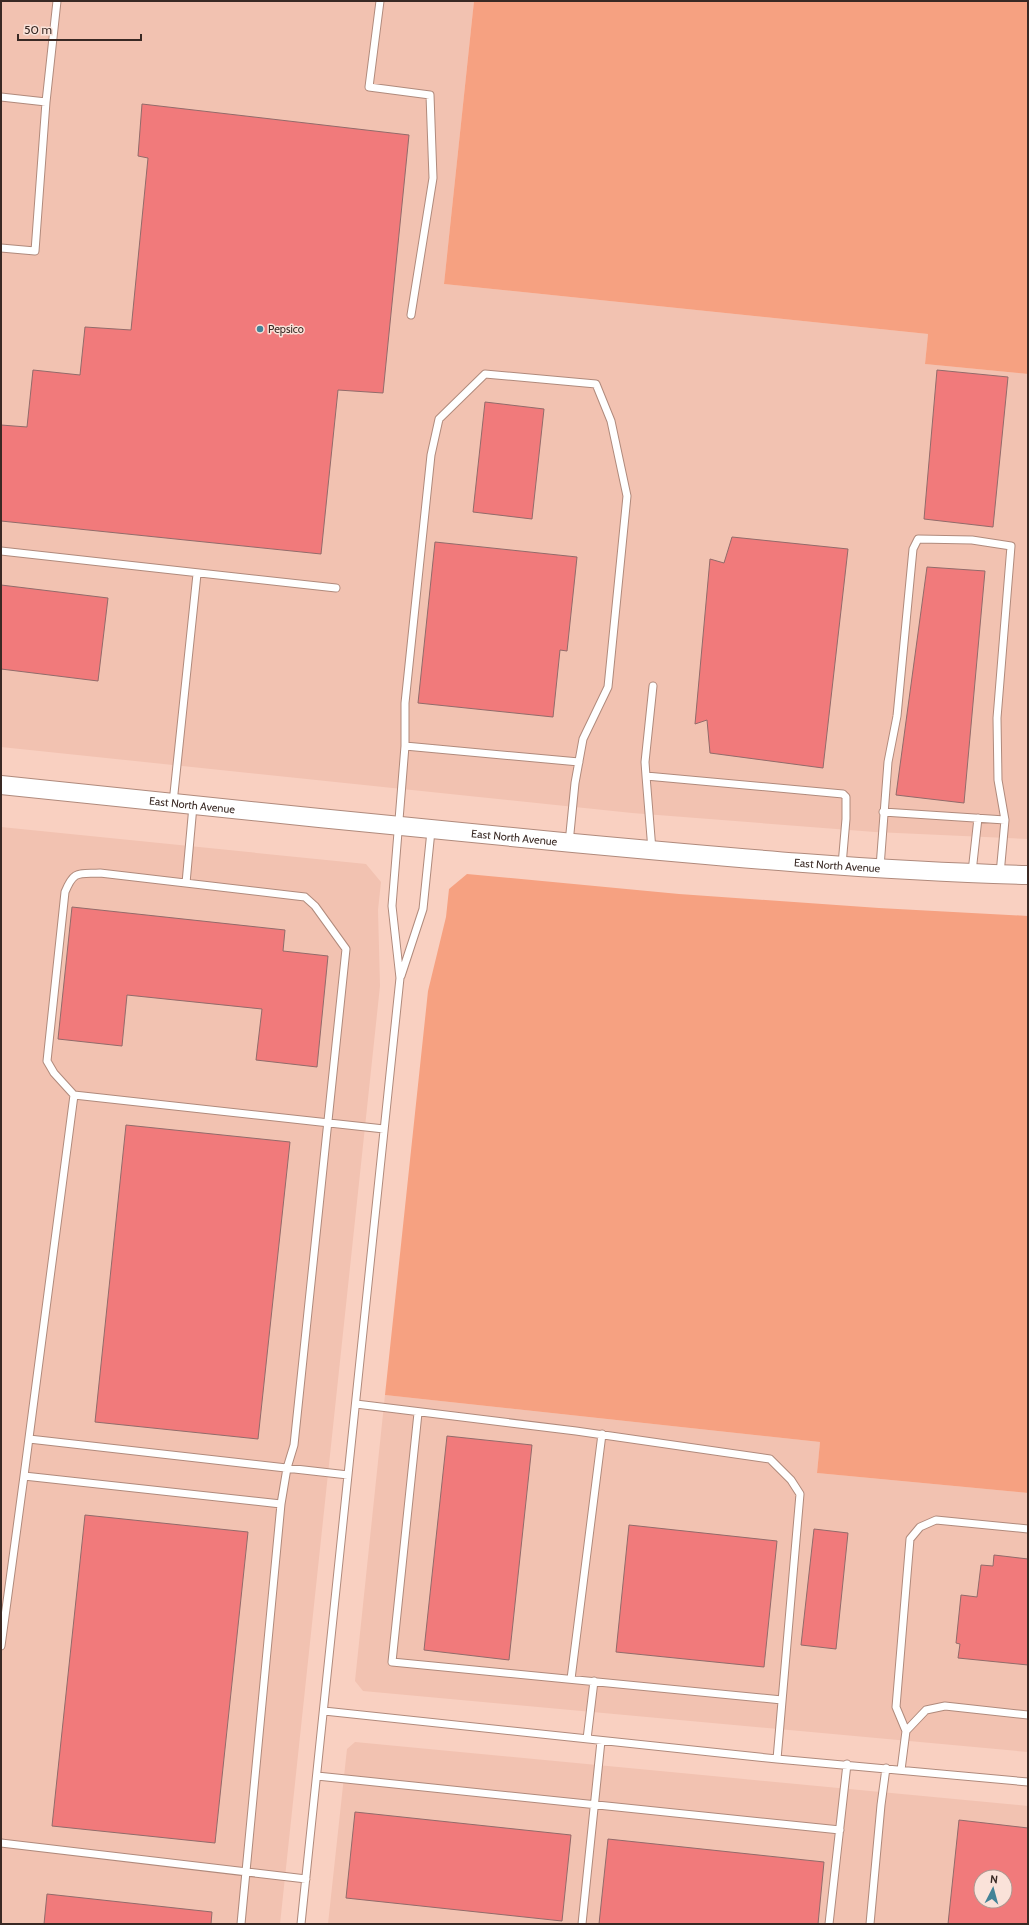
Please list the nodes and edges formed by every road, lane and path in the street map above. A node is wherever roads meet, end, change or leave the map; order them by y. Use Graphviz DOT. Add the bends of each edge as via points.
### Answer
graph roads {
  1 [pos="57,1"];
  2 [pos="380,1"];
  3 [pos="1,97"];
  4 [pos="46,102"];
  5 [pos="1,248"];
  6 [pos="411,316"];
  7 [pos="1,551"];
  8 [pos="197,574"];
  9 [pos="336,588"];
  10 [pos="653,686"];
  11 [pos="405,746"];
  12 [pos="579,762"];
  13 [pos="646,776"];
  14 [pos="1,785"];
  15 [pos="173,803"];
  16 [pos="193,805"];
  17 [pos="883,812"];
  18 [pos="978,818"];
  19 [pos="1005,820"];
  20 [pos="398,827"];
  21 [pos="431,831"];
  22 [pos="569,843"];
  23 [pos="652,850"];
  24 [pos="842,865"];
  25 [pos="880,867"];
  26 [pos="972,873"];
  27 [pos="1000,874"];
  28 [pos="1028,875"];
  29 [pos="186,883"];
  30 [pos="400,978"];
  31 [pos="74,1095"];
  32 [pos="328,1123"];
  33 [pos="384,1129"];
  34 [pos="356,1404"];
  35 [pos="418,1413"];
  36 [pos="602,1434"];
  37 [pos="29,1439"];
  38 [pos="287,1468"];
  39 [pos="348,1475"];
  40 [pos="24,1476"];
  41 [pos="281,1504"];
  42 [pos="1028,1529"];
  43 [pos="1,1646"];
  44 [pos="571,1679"];
  45 [pos="594,1681"];
  46 [pos="782,1700"];
  47 [pos="324,1711"];
  48 [pos="1028,1715"];
  49 [pos="906,1731"];
  50 [pos="587,1739"];
  51 [pos="601,1740"];
  52 [pos="777,1759"];
  53 [pos="847,1764"];
  54 [pos="886,1768"];
  55 [pos="902,1770"];
  56 [pos="317,1776"];
  57 [pos="1028,1782"];
  58 [pos="594,1804"];
  59 [pos="840,1830"];
  60 [pos="1,1842"];
  61 [pos="246,1872"];
  62 [pos="306,1879"];
  63 [pos="240,1924"];
  64 [pos="301,1924"];
  65 [pos="582,1924"];
  66 [pos="829,1924"];
  67 [pos="870,1924"];
  1 -- 4 [label="lane"];
  2 -- 6 [label="lane" via="369,88 430,95 433,178"];
  3 -- 4 [label="lane"];
  4 -- 5 [label="lane" via="35,251"];
  7 -- 8 [label="lane"];
  8 -- 9 [label="lane"];
  8 -- 15 [label="lane"];
  10 -- 13 [label="lane" via="645,762"];
  11 -- 12 [label="lane"];
  11 -- 12 [label="lane" via="405,703 431,455 438,419 485,374 596,384 611,421 627,496 608,687 583,739"];
  11 -- 20 [label="lane"];
  12 -- 22 [label="lane"];
  13 -- 23 [label="lane"];
  13 -- 24 [label="lane" via="843,794 846,798 846,820"];
  14 -- 15 [label="street, East North Avenue"];
  15 -- 16 [label="street, East North Avenue"];
  16 -- 20 [label="street, East North Avenue"];
  16 -- 29 [label="lane"];
  17 -- 18 [label="lane"];
  17 -- 19 [label="lane" via="888,762 897,716 913,550 918,539 972,540 1011,546 997,718 998,780"];
  17 -- 25 [label="lane"];
  18 -- 19 [label="lane"];
  18 -- 26 [label="lane"];
  19 -- 27 [label="lane"];
  20 -- 21 [label="street, East North Avenue"];
  20 -- 30 [label="lane" via="392,906"];
  21 -- 22 [label="street, East North Avenue"];
  21 -- 30 [label="lane" via="423,909"];
  22 -- 23 [label="street, East North Avenue"];
  23 -- 24 [label="street, East North Avenue"];
  24 -- 25 [label="street, East North Avenue"];
  25 -- 26 [label="street, East North Avenue"];
  26 -- 27 [label="street, East North Avenue"];
  27 -- 28 [label="street, East North Avenue"];
  29 -- 31 [label="lane" via="100,873 77,874 68,884 63,904 47,1061"];
  29 -- 32 [label="lane" via="305,897 315,906 346,949"];
  30 -- 33 [label="lane"];
  31 -- 32 [label="lane"];
  31 -- 37 [label="lane"];
  32 -- 33 [label="lane"];
  32 -- 38 [label="lane" via="294,1445"];
  33 -- 34 [label="lane"];
  34 -- 35 [label="lane"];
  34 -- 39 [label="lane"];
  35 -- 36 [label="lane"];
  35 -- 44 [label="lane" via="392,1662"];
  36 -- 44 [label="lane"];
  36 -- 46 [label="lane" via="770,1459 791,1480 800,1494"];
  37 -- 38 [label="lane"];
  37 -- 40 [label="lane"];
  38 -- 39 [label="lane"];
  38 -- 41 [label="lane"];
  39 -- 47 [label="lane"];
  40 -- 41 [label="lane"];
  40 -- 43 [label="lane"];
  41 -- 61 [label="lane"];
  42 -- 49 [label="lane" via="936,1520 920,1527 910,1539 896,1707"];
  44 -- 45 [label="lane"];
  45 -- 46 [label="lane"];
  45 -- 50 [label="lane"];
  46 -- 52 [label="lane"];
  47 -- 50 [label="lane"];
  47 -- 56 [label="lane"];
  48 -- 49 [label="lane" via="945,1706 926,1710"];
  49 -- 55 [label="lane"];
  50 -- 51 [label="lane"];
  51 -- 52 [label="lane"];
  51 -- 58 [label="lane"];
  52 -- 53 [label="lane"];
  53 -- 54 [label="lane"];
  53 -- 59 [label="lane"];
  54 -- 55 [label="lane"];
  54 -- 67 [label="lane"];
  55 -- 57 [label="lane"];
  56 -- 58 [label="lane"];
  56 -- 62 [label="lane"];
  58 -- 59 [label="lane"];
  58 -- 65 [label="lane"];
  59 -- 66 [label="lane"];
  60 -- 61 [label="lane"];
  61 -- 62 [label="lane"];
  61 -- 63 [label="lane"];
  62 -- 64 [label="lane"];
}
